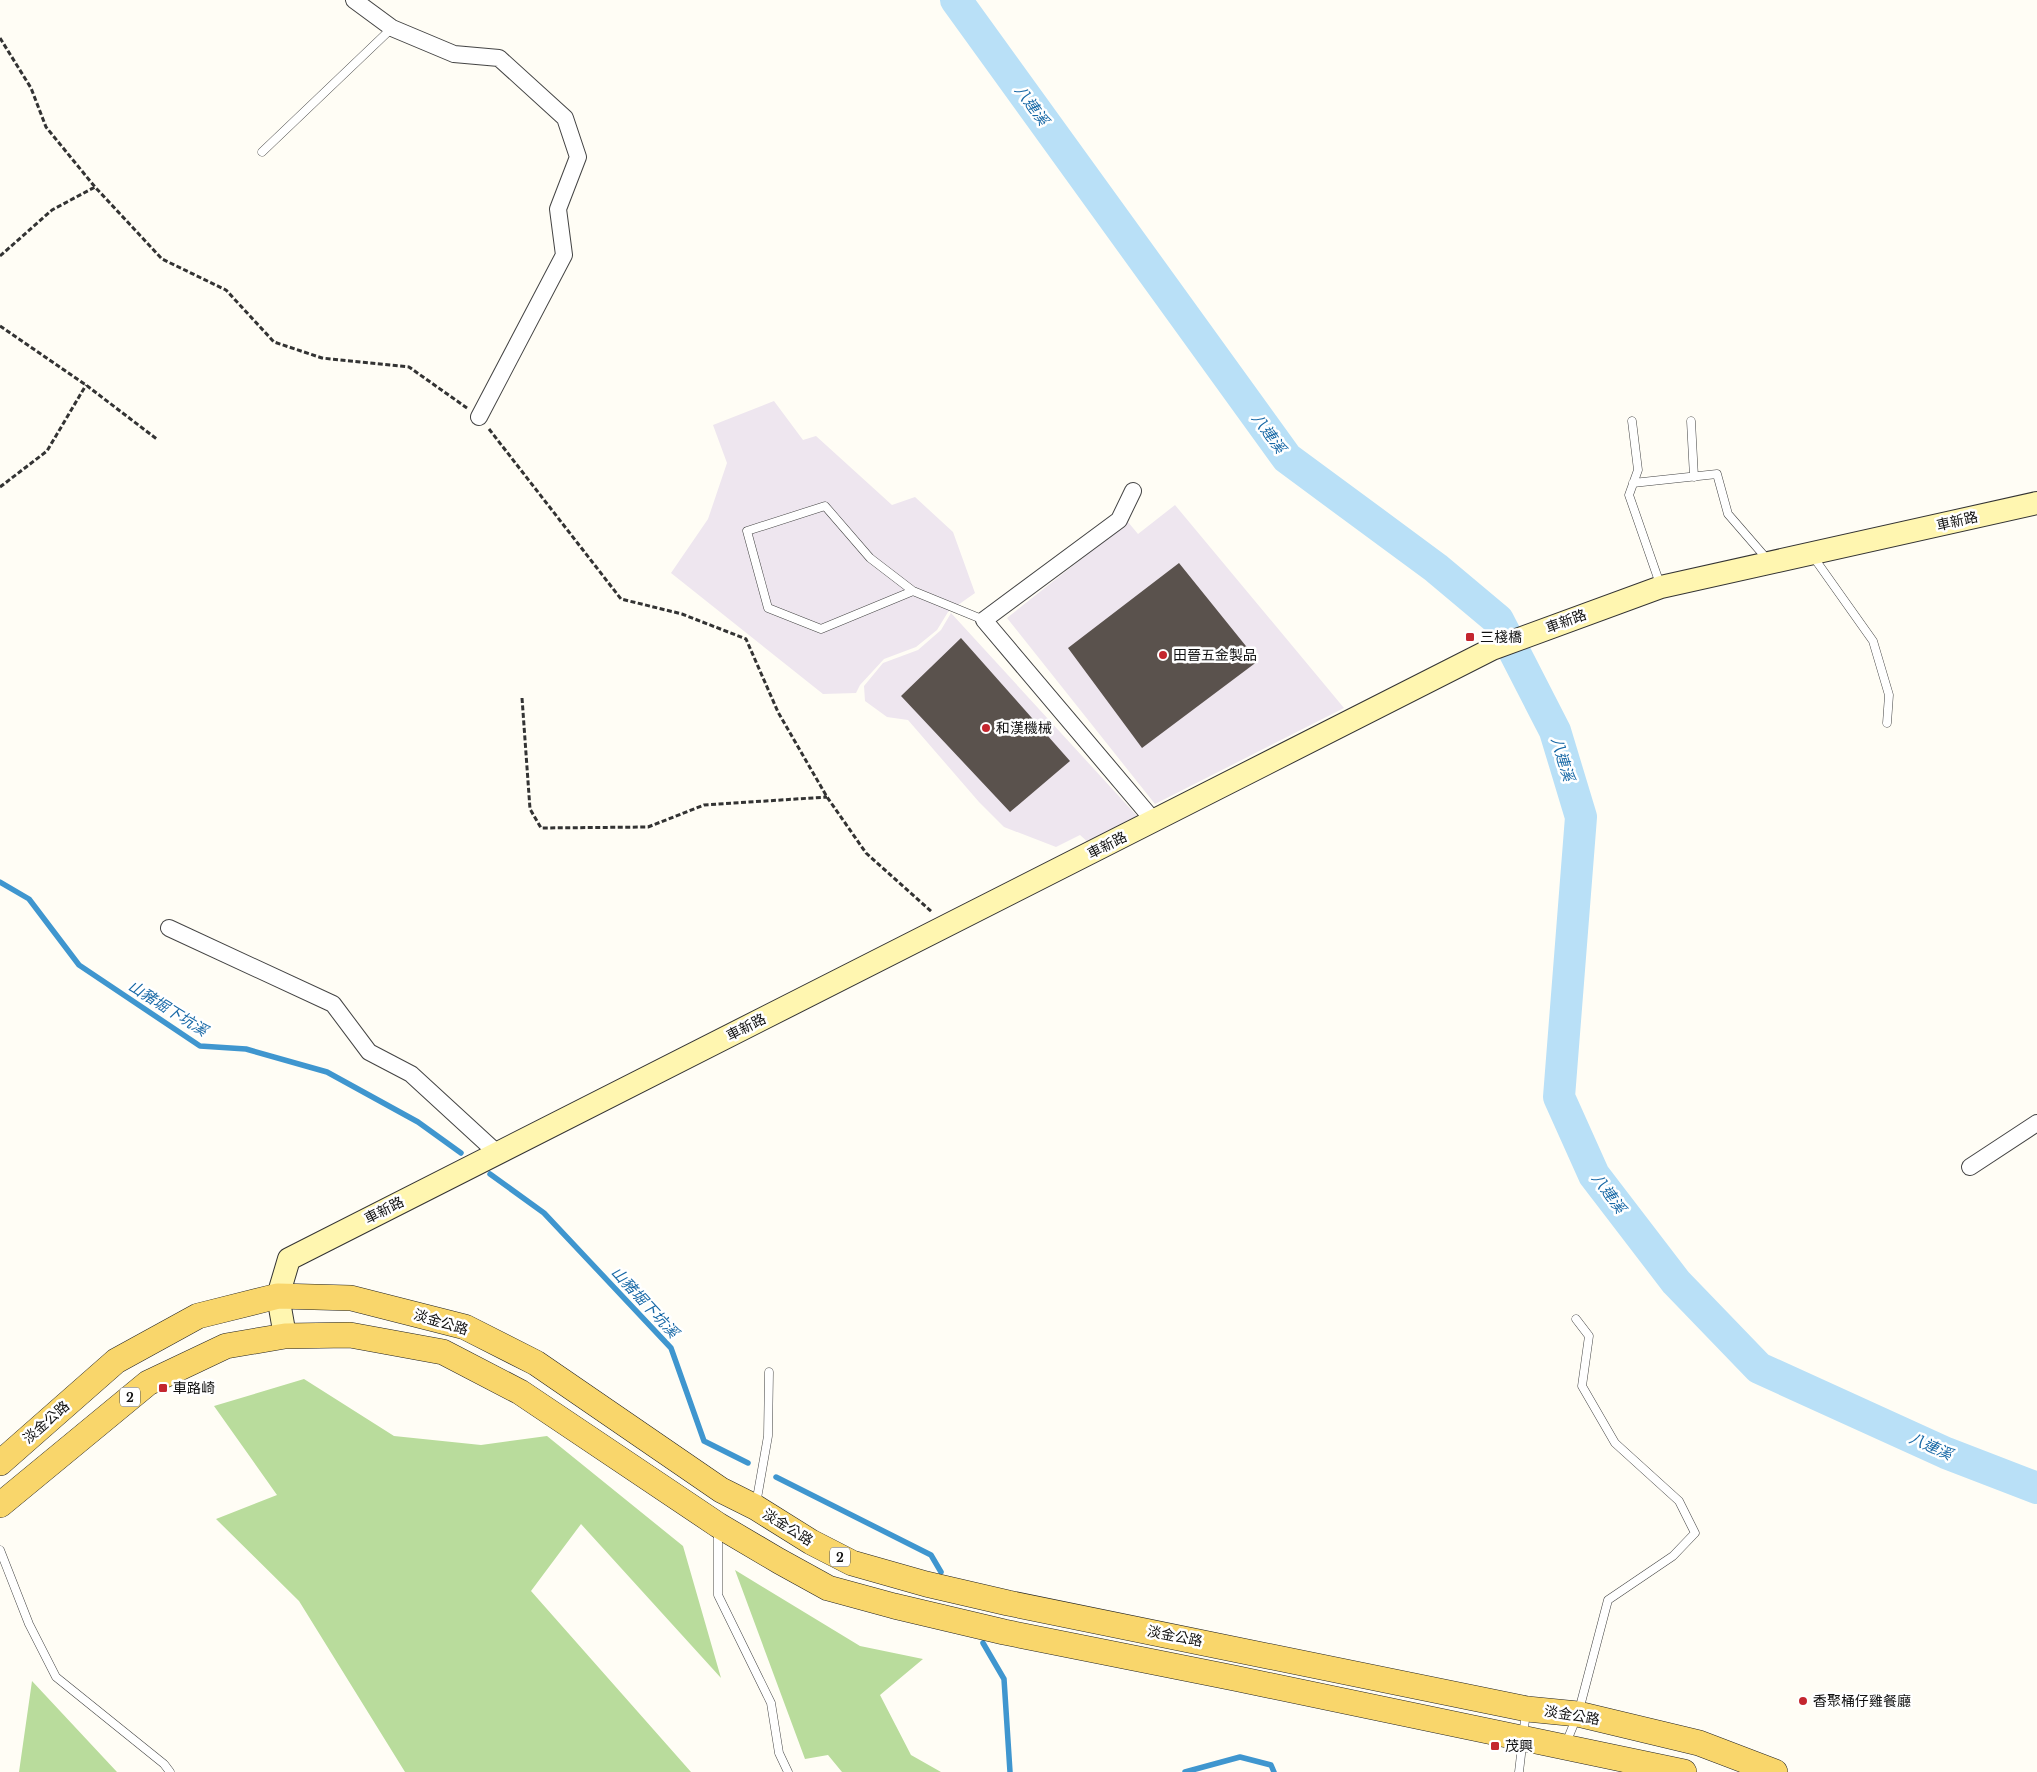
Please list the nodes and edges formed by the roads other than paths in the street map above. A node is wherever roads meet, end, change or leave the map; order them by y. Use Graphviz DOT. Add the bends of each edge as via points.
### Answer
graph roads {
  1 [pos="354,0"];
  2 [pos="392,28"];
  3 [pos="262,152"];
  4 [pos="479,417"];
  5 [pos="1632,421"];
  6 [pos="1691,421"];
  7 [pos="1694,477"];
  8 [pos="1633,483"];
  9 [pos="1133,491"];
  10 [pos="2037,503"];
  11 [pos="1811,554"];
  12 [pos="1770,562"];
  13 [pos="1661,587"];
  14 [pos="912,591"];
  15 [pos="984,620"];
  16 [pos="1887,723"];
  17 [pos="1154,821"];
  18 [pos="169,928"];
  19 [pos="2037,1123"];
  20 [pos="497,1153"];
  21 [pos="1970,1167"];
  22 [pos="278,1296"];
  23 [pos="1576,1319"];
  24 [pos="285,1336"];
  25 [pos="769,1372"];
  26 [pos="0,1463"];
  27 [pos="0,1505"];
  28 [pos="755,1507"];
  29 [pos="718,1525"];
  30 [pos="0,1550"];
  31 [pos="1527,1709"];
  32 [pos="1578,1714"];
  33 [pos="1523,1738"];
  34 [pos="1565,1747"];
  35 [pos="170,1772"];
  36 [pos="788,1772"];
  37 [pos="1519,1772"];
  38 [pos="1684,1772"];
  39 [pos="1775,1772"];
  1 -- 2 [label="street"];
  2 -- 3 [label="lane"];
  2 -- 4 [label="street" via="454,54 499,58 565,118 578,156 558,209 564,255"];
  5 -- 8 [label="lane" via="1638,470"];
  6 -- 7 [label="lane"];
  7 -- 8 [label="lane"];
  7 -- 12 [label="lane" via="1717,474 1728,514"];
  8 -- 13 [label="lane" via="1629,494"];
  9 -- 15 [label="street" via="1119,520"];
  10 -- 11 [label="street, 車新路"];
  11 -- 12 [label="street, 車新路"];
  11 -- 16 [label="lane" via="1873,641 1889,695"];
  12 -- 13 [label="street, 車新路"];
  13 -- 17 [label="street, 車新路" via="1492,649"];
  14 -- 14 [label="lane" via="870,558 825,506 747,531 768,608 821,629"];
  14 -- 15 [label="lane"];
  15 -- 17 [label="street"];
  17 -- 20 [label="street, 車新路"];
  18 -- 20 [label="street" via="333,1004 368,1052 411,1074"];
  19 -- 21 [label="street"];
  20 -- 22 [label="street, 車新路" via="289,1259"];
  22 -- 24 [label="street, 車新路"];
  22 -- 26 [label="main road, 淡金公路 / 2" via="198,1316 116,1361"];
  22 -- 28 [label="main road, 淡金公路 / 2" via="351,1298 465,1327 536,1363 721,1490"];
  23 -- 32 [label="lane" via="1589,1336 1582,1386 1615,1442 1679,1501 1695,1533 1673,1556 1608,1600"];
  24 -- 27 [label="main road, 淡金公路 / 2" via="226,1346 148,1383"];
  24 -- 29 [label="main road, 淡金公路 / 2" via="350,1335 443,1352 520,1392"];
  25 -- 28 [label="lane" via="768,1436"];
  28 -- 31 [label="main road, 淡金公路 / 2" via="852,1563 926,1584"];
  29 -- 33 [label="main road, 淡金公路 / 2" via="828,1588 894,1606 1004,1632"];
  29 -- 36 [label="lane" via="718,1594 771,1703 779,1753"];
  30 -- 35 [label="lane" via="29,1624 56,1677"];
  31 -- 32 [label="main road, 淡金公路 / 2"];
  31 -- 33 [label="lane"];
  32 -- 34 [label="lane"];
  32 -- 39 [label="main road, 淡金公路 / 2" via="1700,1744"];
  33 -- 34 [label="main road, 淡金公路 / 2"];
  33 -- 37 [label="lane"];
  34 -- 38 [label="main road, 淡金公路 / 2"];
}
